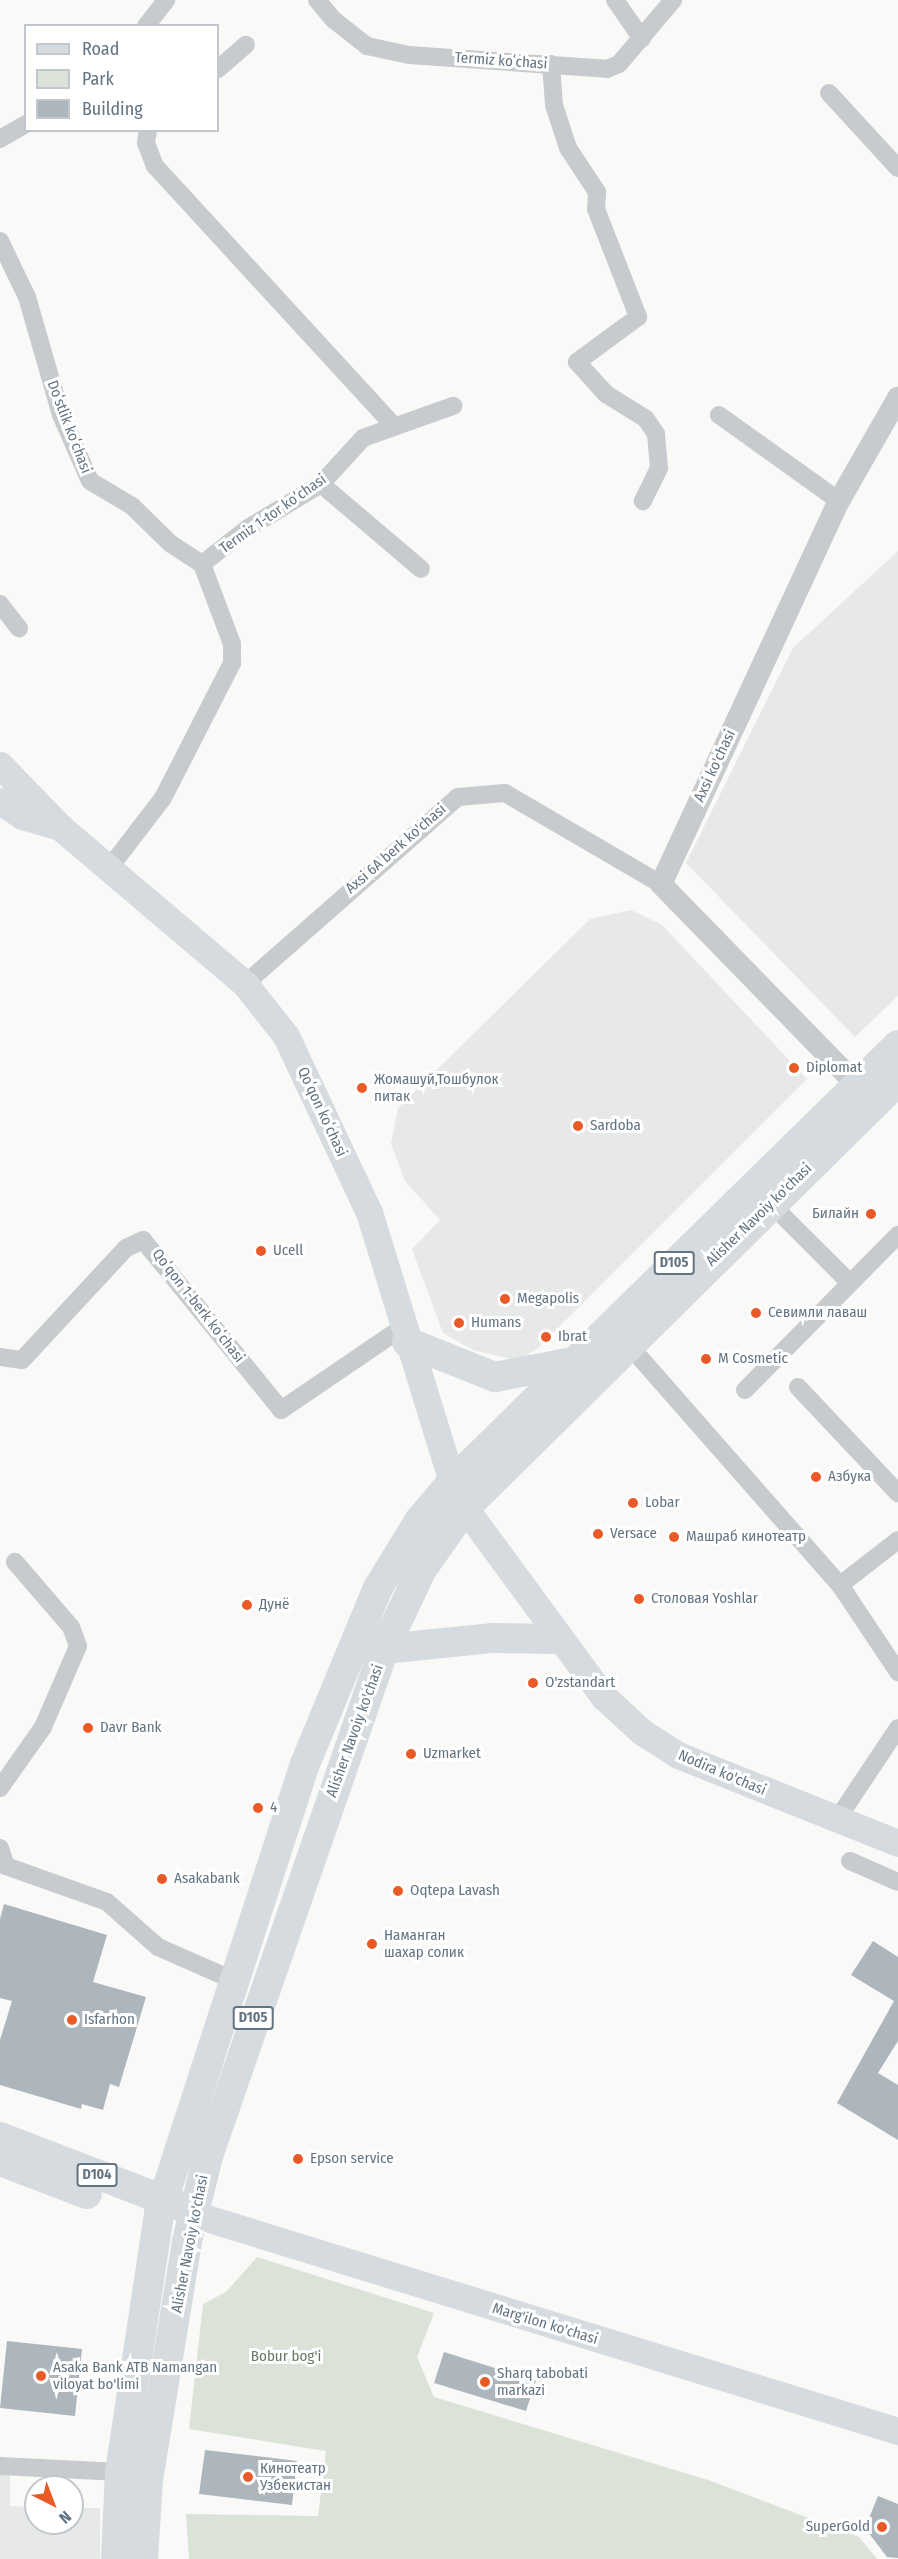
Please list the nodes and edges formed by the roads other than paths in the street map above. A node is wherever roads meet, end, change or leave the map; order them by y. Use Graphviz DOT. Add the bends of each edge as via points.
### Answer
graph roads {
  1 [pos="166,0"];
  2 [pos="317,0"];
  3 [pos="615,0"];
  4 [pos="673,0"];
  5 [pos="148,24"];
  6 [pos="642,39"];
  7 [pos="246,45"];
  8 [pos="551,64"];
  9 [pos="219,68"];
  10 [pos="829,93"];
  11 [pos="24,125"];
  12 [pos="148,132"];
  13 [pos="0,139"];
  14 [pos="898,168"];
  15 [pos="0,241"];
  16 [pos="898,398"];
  17 [pos="453,406"];
  18 [pos="719,415"];
  19 [pos="392,424"];
  20 [pos="321,484"];
  21 [pos="643,501"];
  22 [pos="839,501"];
  23 [pos="202,564"];
  24 [pos="421,569"];
  25 [pos="0,604"];
  26 [pos="19,628"];
  27 [pos="0,765"];
  28 [pos="0,801"];
  29 [pos="60,827"];
  30 [pos="110,867"];
  31 [pos="661,884"];
  32 [pos="245,984"];
  33 [pos="898,1045"];
  34 [pos="898,1081"];
  35 [pos="857,1085"];
  36 [pos="771,1204"];
  37 [pos="898,1236"];
  38 [pos="849,1282"];
  39 [pos="405,1334"];
  40 [pos="628,1344"];
  41 [pos="0,1357"];
  42 [pos="573,1362"];
  43 [pos="798,1387"];
  44 [pos="745,1390"];
  45 [pos="452,1482"];
  46 [pos="898,1493"];
  47 [pos="465,1508"];
  48 [pos="898,1540"];
  49 [pos="15,1562"];
  50 [pos="840,1585"];
  51 [pos="558,1639"];
  52 [pos="384,1649"];
  53 [pos="898,1672"];
  54 [pos="898,1728"];
  55 [pos="0,1788"];
  56 [pos="838,1818"];
  57 [pos="898,1843"];
  58 [pos="0,1848"];
  59 [pos="850,1861"];
  60 [pos="898,1882"];
  61 [pos="233,1980"];
  62 [pos="0,2137"];
  63 [pos="0,2161"];
  64 [pos="162,2205"];
  65 [pos="193,2214"];
  66 [pos="898,2431"];
  67 [pos="0,2466"];
  68 [pos="120,2472"];
  69 [pos="116,2559"];
  70 [pos="143,2559"];
  1 -- 5 [label="street"];
  2 -- 8 [label="street, Termiz koʻchasi" via="334,21 368,46 409,56"];
  3 -- 6 [label="street"];
  4 -- 6 [label="street, Termiz koʻchasi"];
  6 -- 8 [label="street, Termiz koʻchasi" via="620,64 607,69"];
  7 -- 9 [label="street"];
  8 -- 21 [label="street" via="554,105 568,148 597,192 596,209 638,317 577,362 606,394 646,419 656,434 659,468"];
  10 -- 14 [label="street"];
  11 -- 13 [label="street"];
  12 -- 19 [label="street" via="148,150 155,166"];
  15 -- 23 [label="street, Doʻstlik koʻchasi" via="27,297 62,415 90,480 132,506 171,544"];
  16 -- 22 [label="street, Axsi ko'chasi"];
  17 -- 19 [label="street, Termiz 1-tor koʼchasi"];
  18 -- 22 [label="street"];
  19 -- 20 [label="street, Termiz 1-tor koʼchasi" via="363,438"];
  20 -- 23 [label="street, Termiz 1-tor koʼchasi" via="248,528"];
  20 -- 24 [label="street"];
  22 -- 31 [label="street, Axsi ko'chasi"];
  23 -- 30 [label="street" via="232,644 232,663 163,798"];
  25 -- 26 [label="street"];
  27 -- 29 [label="main road, Qoʻqon koʻchasi"];
  28 -- 29 [label="main road, Qoʻqon koʻchasi" via="22,816"];
  29 -- 30 [label="main road, Qoʻqon koʻchasi"];
  30 -- 32 [label="main road, Qoʻqon koʻchasi"];
  31 -- 32 [label="street, Axsi 6А berk ko'chasi" via="505,793 458,796"];
  31 -- 35 [label="street"];
  32 -- 39 [label="main road, Qoʻqon koʻchasi" via="286,1036 369,1212"];
  33 -- 35 [label="main road, Alisher Navoiy ko'chasi / D105"];
  34 -- 36 [label="main road, Alisher Navoiy ko'chasi / D105"];
  35 -- 42 [label="main road, Alisher Navoiy ko'chasi / D105"];
  36 -- 38 [label="street"];
  36 -- 40 [label="main road, Alisher Navoiy ko'chasi / D105"];
  37 -- 38 [label="street"];
  38 -- 44 [label="street"];
  39 -- 41 [label="street, Qoʻqon 1-berk koʻchasi" via="281,1410 143,1240 126,1248 22,1359"];
  39 -- 42 [label="main road" via="495,1377"];
  39 -- 45 [label="main road, Qoʻqon koʻchasi"];
  40 -- 47 [label="main road, Alisher Navoiy ko'chasi / D105"];
  40 -- 50 [label="street"];
  42 -- 45 [label="main road, Alisher Navoiy ko'chasi / D105"];
  43 -- 46 [label="street"];
  45 -- 47 [label="main road, Nodira ko'chasi"];
  45 -- 61 [label="main road, D105" via="419,1521 378,1588 339,1674"];
  47 -- 51 [label="main road, Nodira ko'chasi"];
  47 -- 52 [label="main road, Alisher Navoiy ko'chasi / D105" via="422,1569"];
  48 -- 50 [label="street"];
  49 -- 55 [label="street" via="71,1627 78,1646 43,1728"];
  50 -- 53 [label="street"];
  51 -- 52 [label="main road" via="493,1638"];
  51 -- 56 [label="main road, Nodira ko'chasi" via="621,1715 678,1755"];
  52 -- 65 [label="main road, Alisher Navoiy ko'chasi / D105" via="256,2008"];
  54 -- 56 [label="street"];
  56 -- 57 [label="main road, Nodira ko'chasi"];
  58 -- 61 [label="street" via="6,1866 107,1902 158,1947"];
  59 -- 60 [label="street"];
  61 -- 64 [label="main road, D105"];
  62 -- 64 [label="main road, D104"];
  63 -- 64 [label="main road, D104" via="98,2198"];
  64 -- 65 [label="main road, D104"];
  64 -- 68 [label="main road, D105"];
  65 -- 66 [label="main road, Marg'ilon ko'chasi"];
  65 -- 70 [label="main road, Alisher Navoiy ko'chasi / D105" via="148,2480"];
  67 -- 68 [label="street"];
  68 -- 69 [label="main road, D105"];
}
